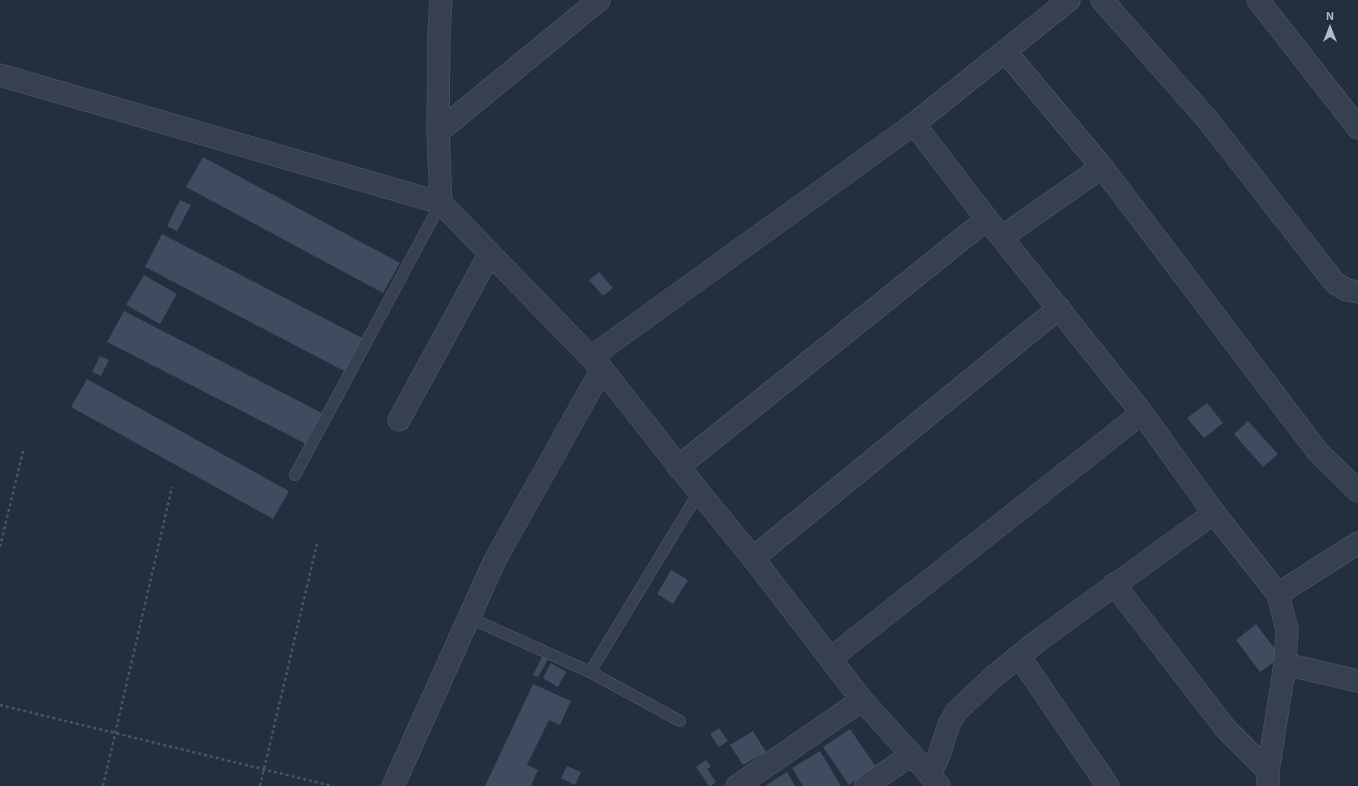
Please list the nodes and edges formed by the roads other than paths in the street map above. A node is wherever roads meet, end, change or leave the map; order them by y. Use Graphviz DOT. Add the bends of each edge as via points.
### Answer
graph roads {
  1 [pos="441,0"];
  2 [pos="599,0"];
  3 [pos="1070,0"];
  4 [pos="1102,0"];
  5 [pos="1258,0"];
  6 [pos="1005,51"];
  7 [pos="0,74"];
  8 [pos="914,124"];
  9 [pos="1358,128"];
  10 [pos="438,132"];
  11 [pos="1102,167"];
  12 [pos="441,203"];
  13 [pos="987,219"];
  14 [pos="1002,237"];
  15 [pos="490,253"];
  16 [pos="1358,292"];
  17 [pos="1059,308"];
  18 [pos="596,363"];
  19 [pos="1142,413"];
  20 [pos="399,420"];
  21 [pos="678,467"];
  22 [pos="295,475"];
  23 [pos="1358,491"];
  24 [pos="699,492"];
  25 [pos="1214,513"];
  26 [pos="1358,543"];
  27 [pos="753,558"];
  28 [pos="1114,584"];
  29 [pos="1278,594"];
  30 [pos="470,618"];
  31 [pos="1019,656"];
  32 [pos="830,658"];
  33 [pos="1285,664"];
  34 [pos="590,672"];
  35 [pos="1358,682"];
  36 [pos="862,700"];
  37 [pos="680,721"];
  38 [pos="911,755"];
  39 [pos="1268,778"];
  40 [pos="935,780"];
  41 [pos="393,786"];
  42 [pos="737,786"];
  43 [pos="866,786"];
  44 [pos="1108,786"];
  1 -- 10 [label="street"];
  2 -- 10 [label="street"];
  3 -- 6 [label="street"];
  4 -- 16 [label="street" via="1206,119 1335,283 1347,290"];
  5 -- 9 [label="street"];
  6 -- 8 [label="street"];
  6 -- 11 [label="street"];
  7 -- 12 [label="street"];
  8 -- 13 [label="street"];
  8 -- 18 [label="street"];
  10 -- 12 [label="street"];
  11 -- 14 [label="street"];
  11 -- 23 [label="street" via="1318,452"];
  12 -- 15 [label="street"];
  12 -- 22 [label="lane"];
  13 -- 14 [label="street"];
  13 -- 21 [label="street"];
  14 -- 17 [label="street"];
  15 -- 18 [label="street"];
  15 -- 20 [label="street"];
  17 -- 19 [label="street"];
  17 -- 27 [label="street"];
  18 -- 21 [label="street"];
  18 -- 30 [label="street" via="495,560"];
  19 -- 25 [label="street"];
  19 -- 32 [label="street"];
  21 -- 24 [label="street"];
  24 -- 27 [label="street"];
  24 -- 34 [label="lane"];
  25 -- 28 [label="street"];
  25 -- 29 [label="street"];
  26 -- 29 [label="street"];
  27 -- 32 [label="street"];
  28 -- 31 [label="street"];
  28 -- 39 [label="street" via="1226,729"];
  29 -- 33 [label="street" via="1287,629"];
  30 -- 34 [label="lane"];
  30 -- 41 [label="street"];
  31 -- 40 [label="street" via="957,711 939,755"];
  31 -- 44 [label="street"];
  32 -- 36 [label="street"];
  33 -- 35 [label="street"];
  33 -- 39 [label="street"];
  34 -- 37 [label="lane"];
  36 -- 38 [label="street"];
  36 -- 42 [label="street"];
  38 -- 40 [label="street"];
  38 -- 43 [label="street"];
}
